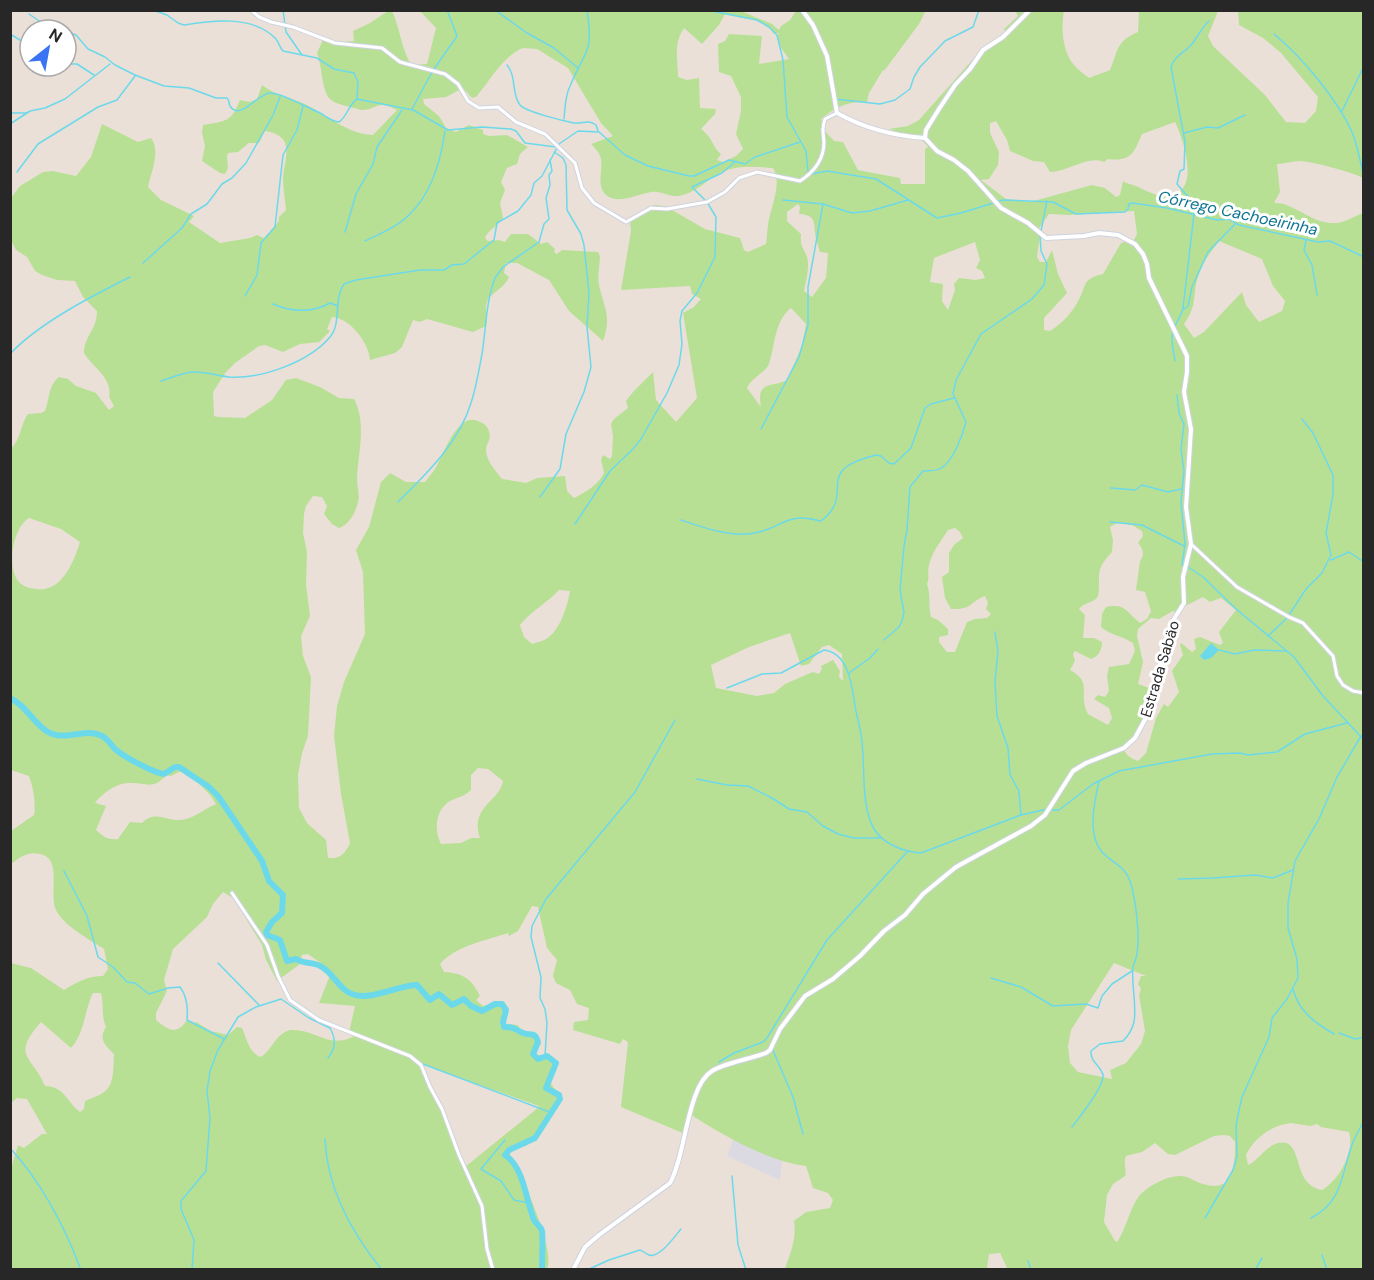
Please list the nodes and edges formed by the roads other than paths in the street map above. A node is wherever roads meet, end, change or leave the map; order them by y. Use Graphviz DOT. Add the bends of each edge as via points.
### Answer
graph roads {
  1 [pos="251,10"];
  2 [pos="802,10"];
  3 [pos="1030,10"];
  4 [pos="837,113"];
  5 [pos="925,138"];
  6 [pos="1191,544"];
  7 [pos="1364,693"];
  8 [pos="232,893"];
  9 [pos="493,1269"];
  10 [pos="573,1269"];
  1 -- 4 [label="street" via="271,22 335,43 381,48 400,62 445,74 478,108 498,107 516,122 545,134 575,162 582,188 594,203 627,222 651,208 707,202 739,178 757,172 800,181 823,156 822,127 825,119"];
  2 -- 4 [label="street" via="827,56"];
  3 -- 5 [label="street" via="1003,37 983,50 939,109"];
  4 -- 5 [label="street" via="858,125"];
  5 -- 6 [label="street, Estrada Sabäo" via="937,151 968,171 1000,208 1046,238 1099,232 1118,235 1135,244 1143,254 1149,278 1188,356 1184,392 1191,429 1186,507"];
  6 -- 7 [label="street" via="1237,586 1303,623 1333,656 1343,685"];
  6 -- 10 [label="street, Estrada Sabäo" via="1183,577 1184,603 1174,619 1148,714 1135,738 1124,748 1073,771 1044,815 1031,826 944,876 860,956 805,996 791,1012 770,1050 712,1070 696,1090 670,1183 585,1247"];
  8 -- 9 [label="street" via="267,945 290,1000 315,1018 410,1056 421,1065 482,1206 486,1249"];
}
